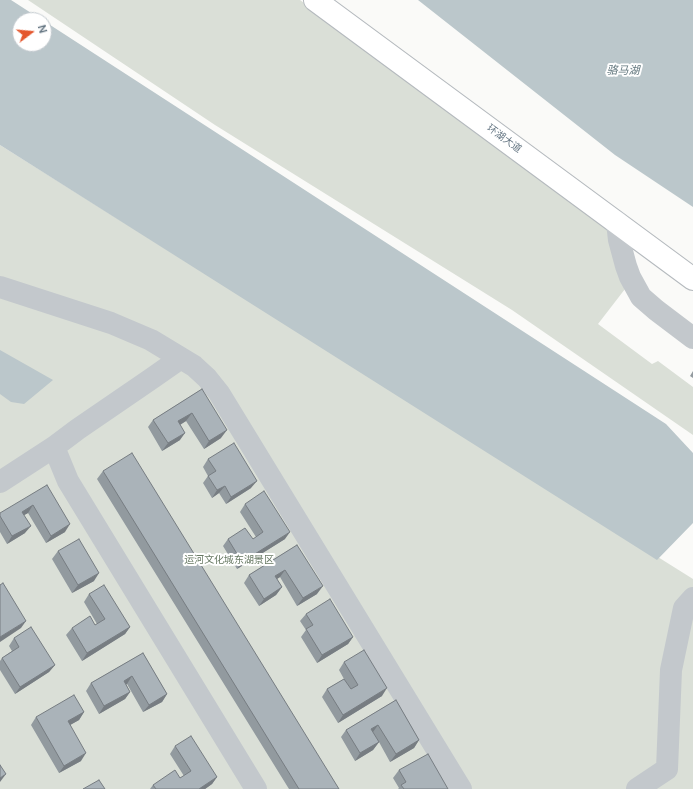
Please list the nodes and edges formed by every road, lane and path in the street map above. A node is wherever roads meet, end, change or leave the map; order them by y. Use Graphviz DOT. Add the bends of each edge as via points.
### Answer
graph roads {
  1 [pos="315,0"];
  2 [pos="617,222"];
  3 [pos="693,279"];
  4 [pos="0,287"];
  5 [pos="693,338"];
  6 [pos="181,358"];
  7 [pos="54,446"];
  8 [pos="0,482"];
  9 [pos="693,598"];
  10 [pos="256,789"];
  11 [pos="461,789"];
  12 [pos="638,789"];
  1 -- 2 [label="main road, 环湖大道"];
  2 -- 3 [label="main road, 环湖大道"];
  2 -- 5 [label="street" via="626,266 641,297"];
  4 -- 6 [label="street" via="111,323 151,340"];
  6 -- 7 [label="street"];
  6 -- 11 [label="street" via="194,366 219,393"];
  7 -- 8 [label="street"];
  7 -- 10 [label="street" via="68,481"];
  9 -- 12 [label="street" via="684,608 671,670 667,769"];
}
